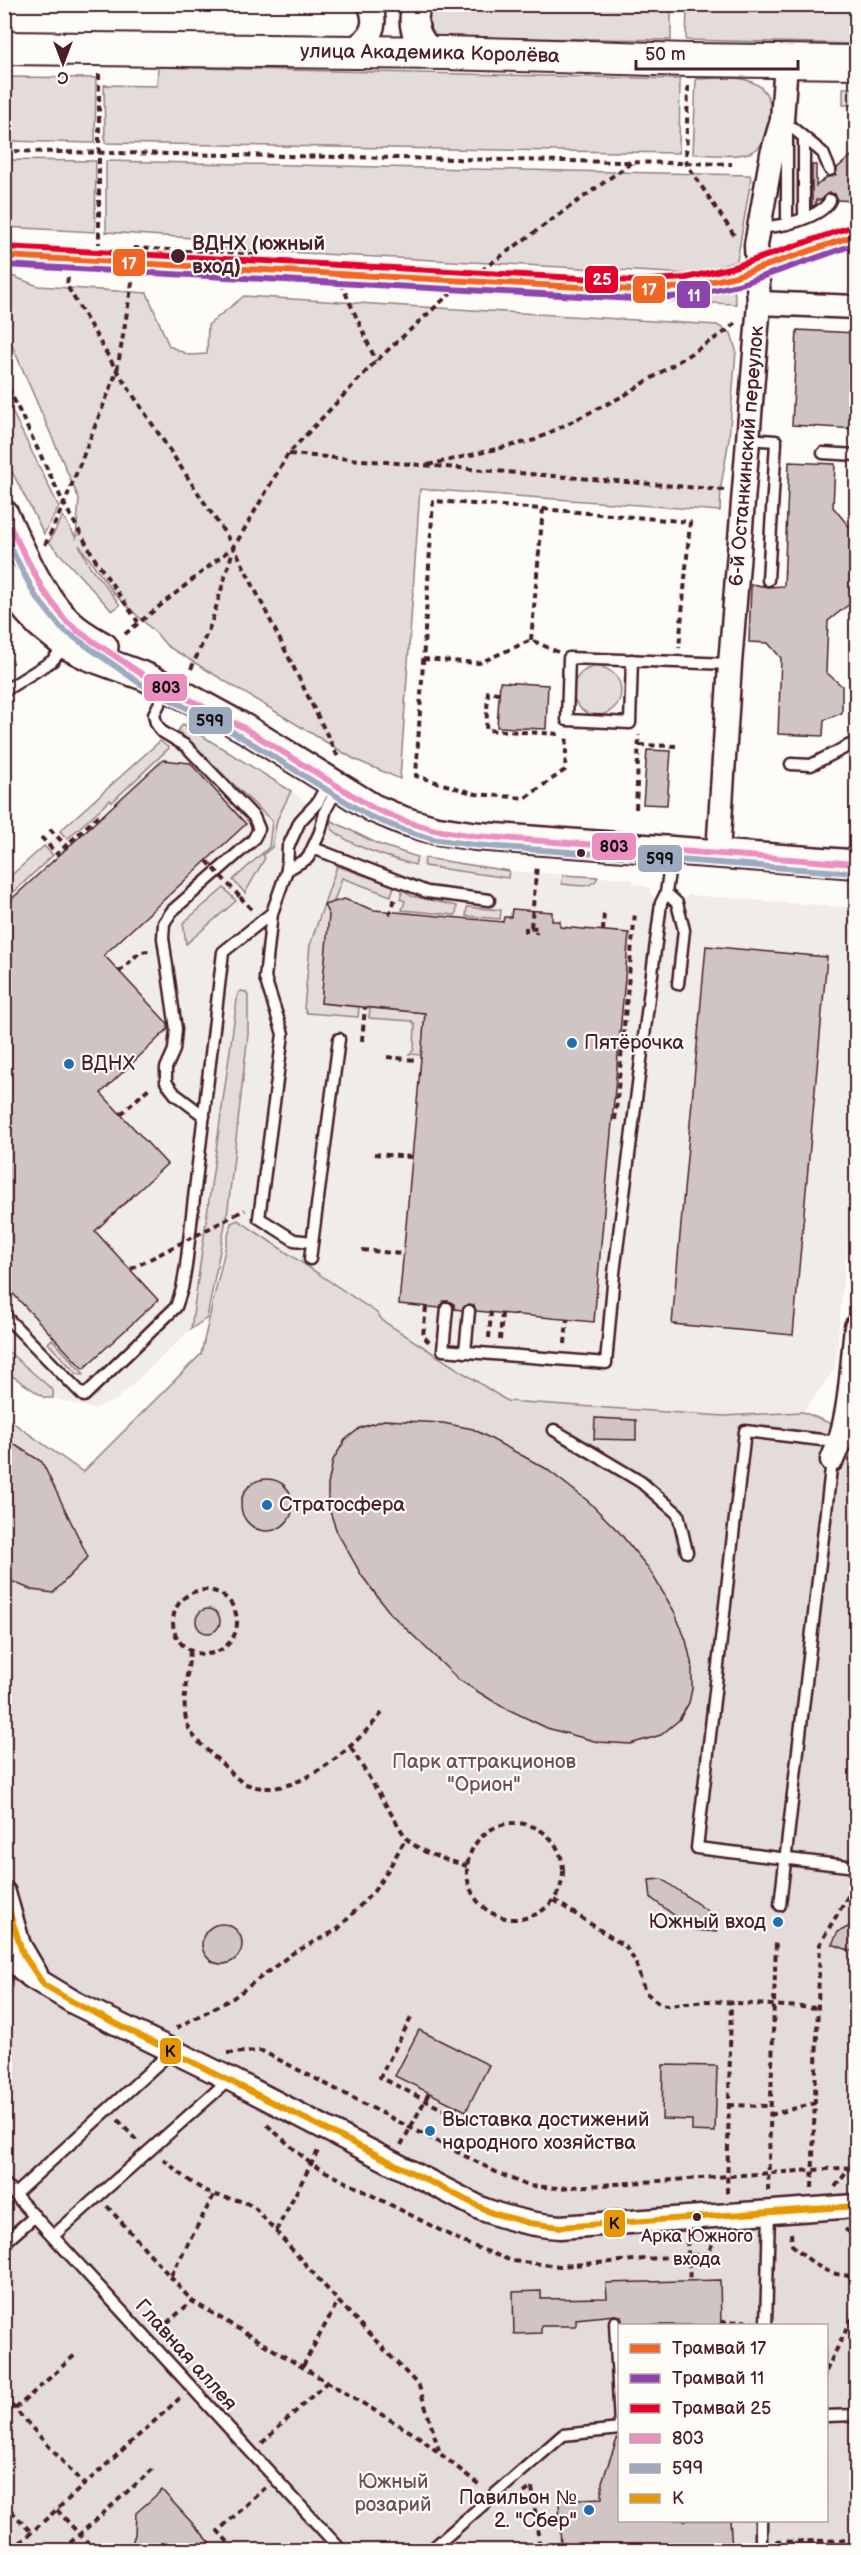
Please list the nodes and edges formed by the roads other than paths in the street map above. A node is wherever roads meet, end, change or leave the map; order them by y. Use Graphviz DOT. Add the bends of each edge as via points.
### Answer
graph roads {
  1 [pos="369,4"];
  2 [pos="417,4"];
  3 [pos="4,48"];
  4 [pos="344,51"];
  5 [pos="445,53"];
  6 [pos="786,62"];
  7 [pos="856,62"];
  8 [pos="785,122"];
  9 [pos="804,138"];
  10 [pos="830,170"];
  11 [pos="830,200"];
  12 [pos="804,218"];
  13 [pos="787,224"];
  14 [pos="759,226"];
  15 [pos="759,303"];
  16 [pos="856,307"];
  17 [pos="748,439"];
  18 [pos="823,453"];
  19 [pos="856,455"];
  20 [pos="4,514"];
  21 [pos="768,580"];
  22 [pos="8,582"];
  23 [pos="72,638"];
  24 [pos="632,660"];
  25 [pos="730,664"];
  26 [pos="157,682"];
  27 [pos="4,691"];
  28 [pos="856,742"];
  29 [pos="791,764"];
  30 [pos="335,776"];
  31 [pos="313,848"];
  32 [pos="672,851"];
  33 [pos="718,853"];
  34 [pos="856,864"];
  35 [pos="287,870"];
  36 [pos="666,893"];
  37 [pos="489,900"];
  38 [pos="272,913"];
  39 [pos="678,984"];
  40 [pos="339,1039"];
  41 [pos="204,1116"];
  42 [pos="312,1242"];
  43 [pos="310,1259"];
  44 [pos="447,1308"];
  45 [pos="469,1311"];
  46 [pos="4,1315"];
  47 [pos="856,1327"];
  48 [pos="465,1352"];
  49 [pos="854,1366"];
  50 [pos="851,1414"];
  51 [pos="554,1431"];
  52 [pos="843,1449"];
  53 [pos="687,1552"];
  54 [pos="786,1859"];
  55 [pos="856,1867"];
  56 [pos="4,1893"];
  57 [pos="780,1905"];
  58 [pos="4,1954"];
  59 [pos="44,1984"];
  60 [pos="163,2046"];
  61 [pos="230,2079"];
  62 [pos="4,2183"];
  63 [pos="15,2194"];
  64 [pos="856,2206"];
  65 [pos="769,2212"];
  66 [pos="35,2216"];
  67 [pos="53,2236"];
  68 [pos="4,2243"];
  69 [pos="615,2322"];
  70 [pos="766,2323"];
  71 [pos="618,2385"];
  72 [pos="856,2415"];
  73 [pos="828,2416"];
  74 [pos="618,2427"];
  75 [pos="761,2522"];
  76 [pos="761,2546"];
  77 [pos="341,2550"];
  78 [pos="431,2550"];
  1 -- 4 [label="street" via="371,33 358,48"];
  2 -- 5 [label="street" via="415,33 421,44 431,53"];
  3 -- 4 [label="main road, улица Академика Королёва"];
  4 -- 5 [label="main road, улица Академика Королёва"];
  5 -- 6 [label="main road, улица Академика Королёва"];
  6 -- 7 [label="main road, улица Академика Королёва"];
  6 -- 8 [label="street, 6-й Останкинский переулок"];
  8 -- 9 [label="lane"];
  8 -- 13 [label="lane"];
  8 -- 14 [label="street, 6-й Останкинский переулок" via="772,154"];
  9 -- 10 [label="lane" via="823,153"];
  9 -- 12 [label="lane"];
  11 -- 12 [label="lane" via="822,211"];
  12 -- 13 [label="lane"];
  13 -- 14 [label="lane" via="769,229"];
  14 -- 15 [label="street, 6-й Останкинский переулок"];
  15 -- 16 [label="street"];
  15 -- 17 [label="street, 6-й Останкинский переулок"];
  17 -- 21 [label="lane" via="776,441"];
  17 -- 25 [label="street, 6-й Останкинский переулок"];
  18 -- 19 [label="lane"];
  20 -- 23 [label="street" via="43,590 67,622"];
  22 -- 23 [label="street" via="17,599 40,624"];
  23 -- 26 [label="street" via="88,656"];
  23 -- 27 [label="lane" via="52,661"];
  24 -- 24 [label="lane" via="630,723 567,720 569,658"];
  24 -- 25 [label="lane"];
  25 -- 33 [label="street, 6-й Останкинский переулок"];
  26 -- 30 [label="street"];
  26 -- 41 [label="lane" via="154,714 161,731 186,746 254,817 259,829 253,840 167,916 163,930 177,1039 166,1068 166,1082"];
  28 -- 29 [label="lane" via="811,765"];
  30 -- 31 [label="lane"];
  30 -- 32 [label="street" via="373,808 435,830"];
  30 -- 35 [label="lane" via="300,821 288,847"];
  31 -- 35 [label="lane" via="308,858"];
  31 -- 37 [label="lane" via="427,892"];
  32 -- 33 [label="street"];
  32 -- 36 [label="lane"];
  33 -- 34 [label="street"];
  35 -- 38 [label="lane"];
  36 -- 39 [label="lane" via="677,903 684,930"];
  36 -- 48 [label="lane" via="661,903 606,1364"];
  38 -- 41 [label="lane" via="223,952"];
  38 -- 42 [label="lane" via="265,978 283,1034 259,1218 294,1240"];
  40 -- 42 [label="lane"];
  41 -- 46 [label="lane" via="182,1289 176,1307 166,1318 84,1396"];
  42 -- 43 [label="lane"];
  44 -- 48 [label="lane" via="443,1350"];
  45 -- 48 [label="lane"];
  47 -- 49 [label="street"];
  49 -- 50 [label="street"];
  50 -- 52 [label="street"];
  51 -- 53 [label="lane" via="640,1482 678,1514"];
  52 -- 54 [label="lane"];
  52 -- 54 [label="lane" via="745,1431 697,1848"];
  54 -- 55 [label="lane"];
  54 -- 57 [label="lane"];
  56 -- 59 [label="street" via="23,1954"];
  58 -- 59 [label="street"];
  59 -- 60 [label="street"];
  60 -- 61 [label="street"];
  60 -- 63 [label="lane" via="108,2110"];
  61 -- 65 [label="street" via="509,2220 560,2227"];
  61 -- 67 [label="lane"];
  62 -- 63 [label="lane, Главная аллея"];
  63 -- 66 [label="lane, Главная аллея"];
  64 -- 65 [label="street"];
  65 -- 70 [label="lane"];
  66 -- 67 [label="lane, Главная аллея"];
  66 -- 68 [label="lane"];
  67 -- 77 [label="lane, Главная аллея"];
  69 -- 71 [label="lane"];
  72 -- 73 [label="lane"];
  74 -- 78 [label="lane" via="563,2435"];
  75 -- 76 [label="lane"];
}
